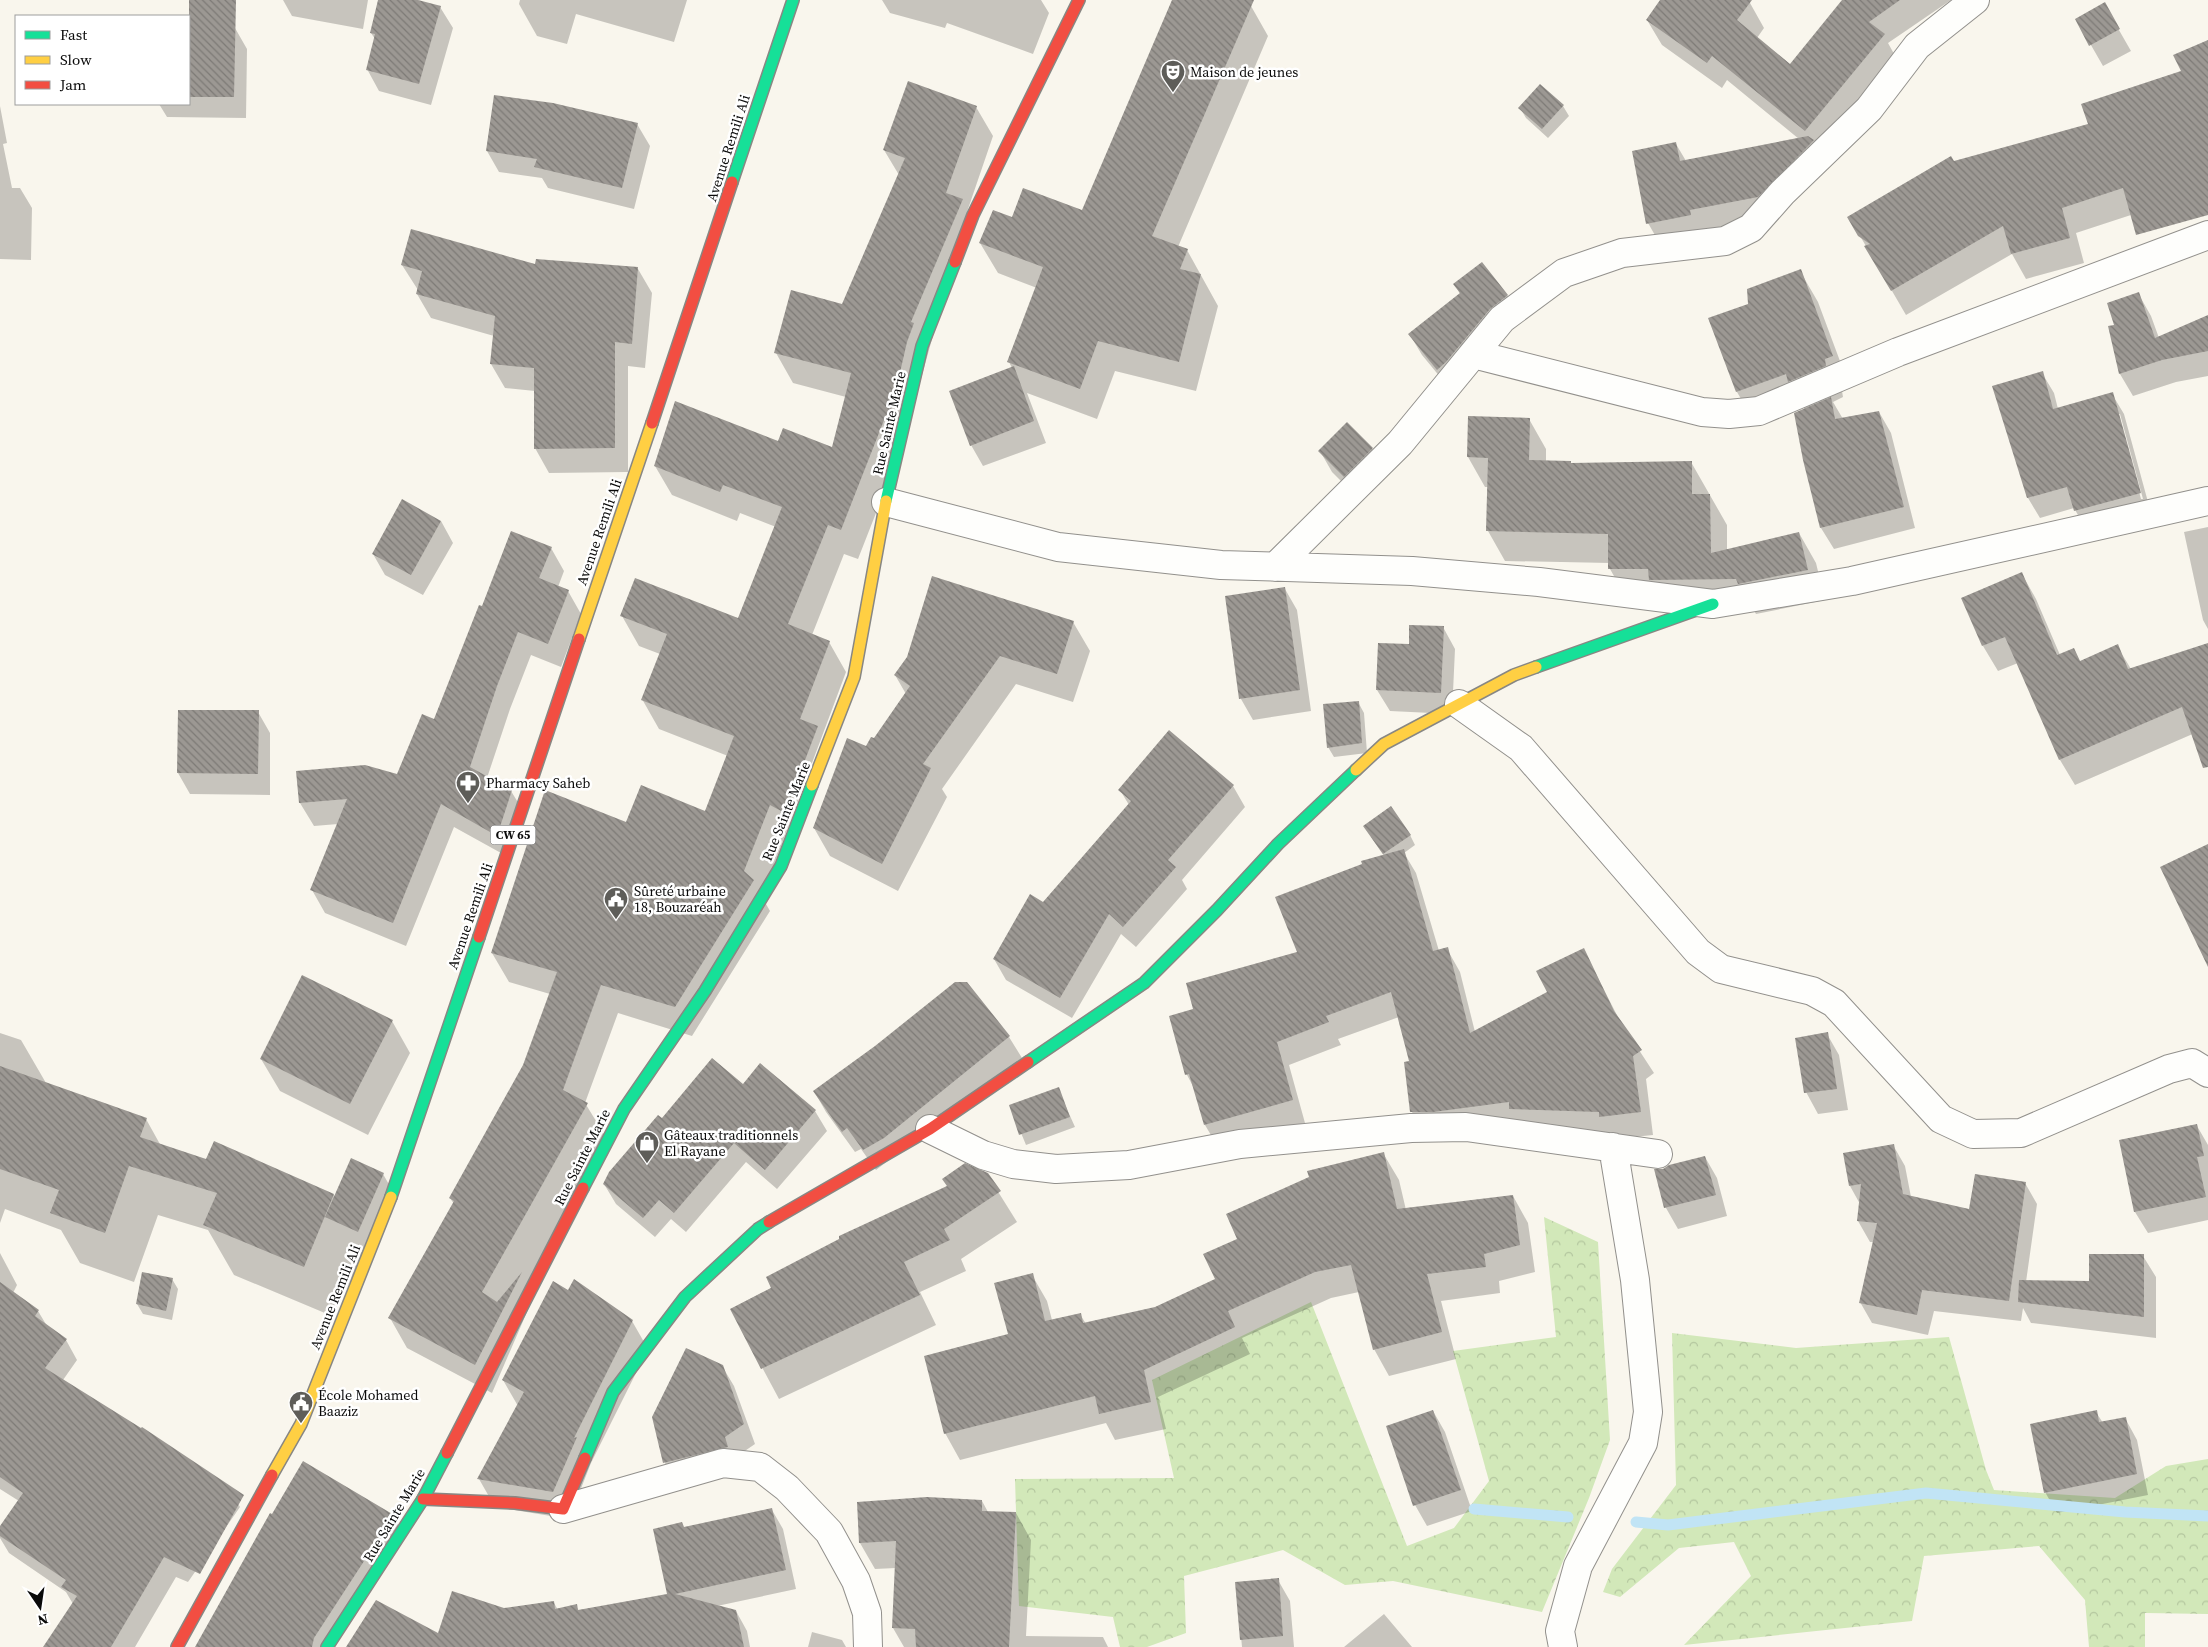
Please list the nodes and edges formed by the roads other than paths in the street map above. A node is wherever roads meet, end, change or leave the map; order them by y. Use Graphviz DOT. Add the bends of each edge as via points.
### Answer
graph roads {
  1 [pos="793,0"];
  2 [pos="1079,0"];
  3 [pos="1975,0"];
  4 [pos="2208,234"];
  5 [pos="1473,354"];
  6 [pos="2208,500"];
  7 [pos="886,502"];
  8 [pos="1275,567"];
  9 [pos="1713,604"];
  10 [pos="1459,704"];
  11 [pos="2208,1073"];
  12 [pos="930,1129"];
  13 [pos="1613,1147"];
  14 [pos="1658,1154"];
  15 [pos="423,1500"];
  16 [pos="563,1509"];
  17 [pos="177,1647"];
  18 [pos="327,1647"];
  19 [pos="868,1647"];
  20 [pos="1563,1647"];
  1 -- 17 [label="street, Avenue Remili Ali / CW 65" via="400,1174 301,1424"];
  2 -- 7 [label="street, Rue Sainte Marie" via="972,215 925,338"];
  3 -- 5 [label="street" via="1917,46 1869,109 1782,193 1751,228 1725,241 1622,253 1564,274 1502,320"];
  4 -- 5 [label="street" via="1898,352 1759,410 1729,414 1702,412"];
  5 -- 8 [label="street" via="1400,443"];
  6 -- 9 [label="street" via="1852,581"];
  7 -- 8 [label="street" via="1058,547 1221,565"];
  7 -- 15 [label="street, Rue Sainte Marie" via="854,677 781,866 704,991 624,1109"];
  8 -- 9 [label="street" via="1412,571 1539,582"];
  9 -- 10 [label="street" via="1514,675"];
  10 -- 11 [label="street" via="1521,748 1698,952 1721,968 1812,991 1834,1003 1941,1119 1973,1134 2021,1132 2169,1069 2192,1063"];
  10 -- 12 [label="street" via="1384,744 1278,844 1144,983"];
  12 -- 13 [label="street" via="983,1155 1014,1164 1056,1169 1129,1165 1240,1144 1411,1128 1466,1127"];
  12 -- 16 [label="street" via="758,1229 685,1297 613,1392"];
  13 -- 14 [label="street"];
  13 -- 20 [label="street" via="1635,1280 1648,1412 1643,1443 1578,1566 1560,1631"];
  15 -- 16 [label="street" via="515,1502"];
  15 -- 18 [label="street, Rue Sainte Marie"];
  16 -- 19 [label="street" via="723,1462 760,1467 787,1488 829,1532 859,1589 867,1613"];
}
